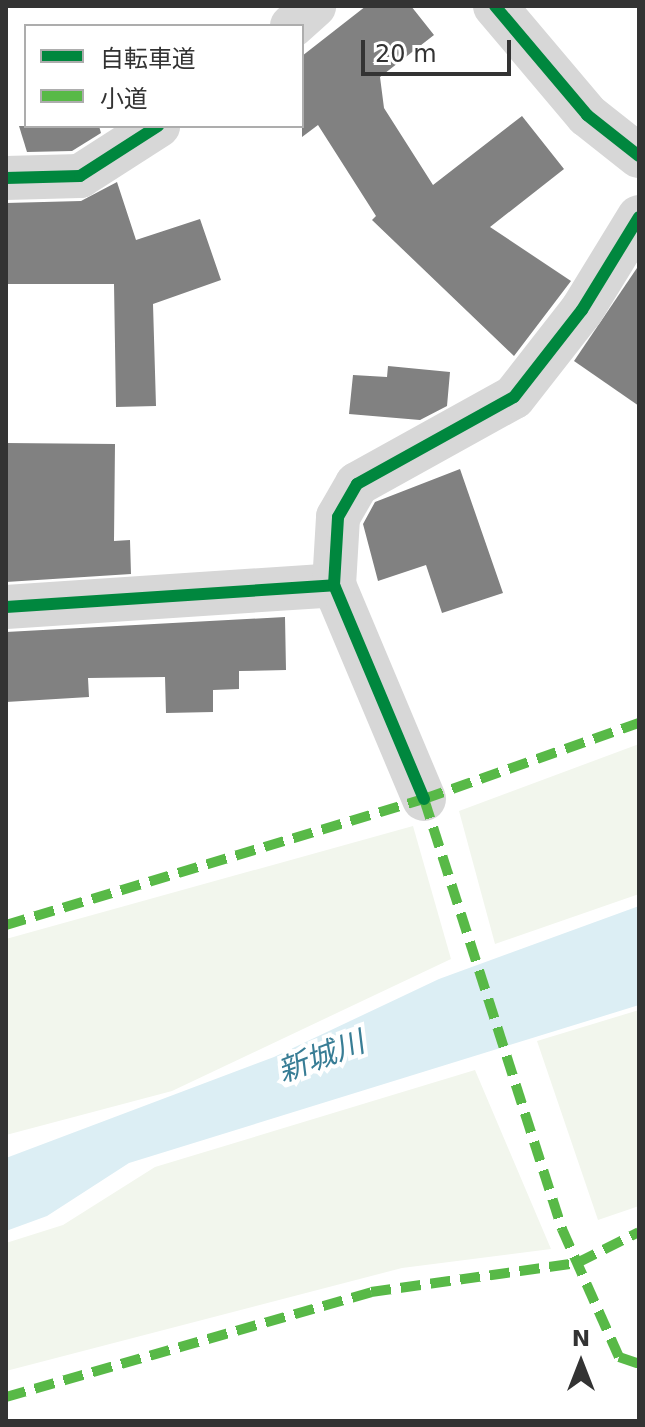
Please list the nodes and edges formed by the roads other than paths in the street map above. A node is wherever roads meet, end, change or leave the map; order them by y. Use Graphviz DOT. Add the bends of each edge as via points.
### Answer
graph roads {
  1 [pos="314,6"];
  2 [pos="495,6"];
  3 [pos="294,24"];
  4 [pos="155,128"];
  5 [pos="639,156"];
  6 [pos="6,178"];
  7 [pos="639,217"];
  8 [pos="334,585"];
  9 [pos="6,607"];
  10 [pos="424,799"];
  1 -- 3 [label="street"];
  2 -- 5 [label="street" via="587,115"];
  4 -- 6 [label="street" via="80,176"];
  7 -- 8 [label="street" via="582,310 514,397 357,484 338,517"];
  8 -- 9 [label="street"];
  8 -- 10 [label="street"];
}
